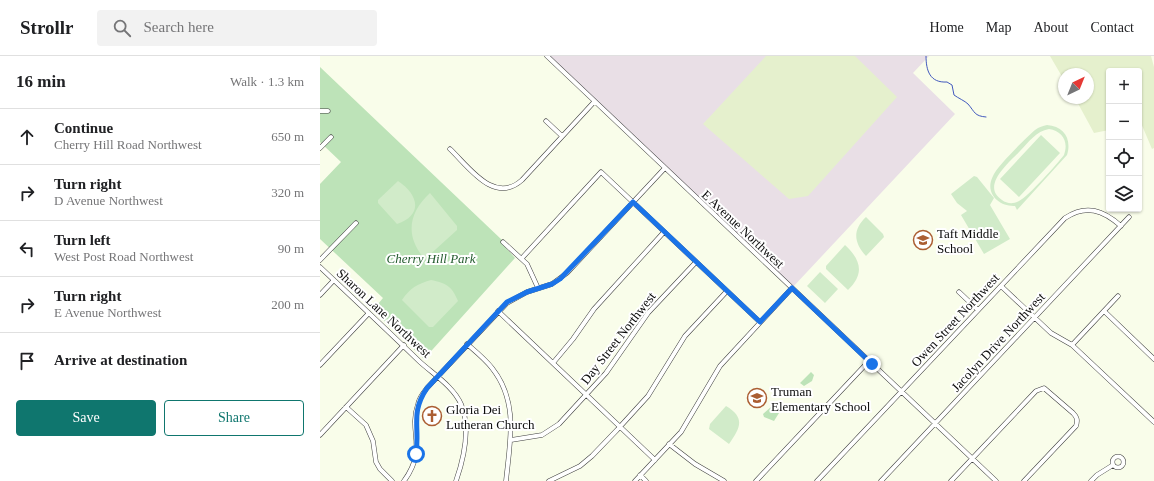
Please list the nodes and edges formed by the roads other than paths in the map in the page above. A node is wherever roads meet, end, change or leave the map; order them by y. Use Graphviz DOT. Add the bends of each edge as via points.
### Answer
graph roads {
  1 [pos="547,56"];
  2 [pos="594,102"];
  3 [pos="320,111"];
  4 [pos="328,111"];
  5 [pos="546,121"];
  6 [pos="562,136"];
  7 [pos="331,137"];
  8 [pos="320,148"];
  9 [pos="450,149"];
  10 [pos="664,169"];
  11 [pos="633,202"];
  12 [pos="1129,217"];
  13 [pos="356,223"];
  14 [pos="1121,226"];
  15 [pos="664,232"];
  16 [pos="503,242"];
  17 [pos="522,258"];
  18 [pos="320,260"];
  19 [pos="696,262"];
  20 [pos="320,267"];
  21 [pos="334,280"];
  22 [pos="1001,286"];
  23 [pos="538,288"];
  24 [pos="792,288"];
  25 [pos="727,291"];
  26 [pos="959,292"];
  27 [pos="320,295"];
  28 [pos="1118,296"];
  29 [pos="978,310"];
  30 [pos="498,311"];
  31 [pos="1104,311"];
  32 [pos="369,313"];
  33 [pos="1035,318"];
  34 [pos="760,322"];
  35 [pos="467,344"];
  36 [pos="404,345"];
  37 [pos="1072,345"];
  38 [pos="1154,359"];
  39 [pos="869,361"];
  40 [pos="553,363"];
  41 [pos="320,365"];
  42 [pos="437,376"];
  43 [pos="902,392"];
  44 [pos="586,395"];
  45 [pos="346,407"];
  46 [pos="1153,418"];
  47 [pos="935,423"];
  48 [pos="620,426"];
  49 [pos="320,435"];
  50 [pos="510,440"];
  51 [pos="669,444"];
  52 [pos="973,458"];
  53 [pos="655,460"];
  54 [pos="1113,465"];
  55 [pos="640,475"];
  56 [pos="392,481"];
  57 [pos="404,481"];
  58 [pos="456,481"];
  59 [pos="506,481"];
  60 [pos="549,481"];
  61 [pos="635,481"];
  62 [pos="646,481"];
  63 [pos="724,481"];
  64 [pos="756,481"];
  65 [pos="817,481"];
  66 [pos="881,481"];
  67 [pos="951,481"];
  68 [pos="996,481"];
  69 [pos="1024,481"];
  70 [pos="1091,481"];
  1 -- 2 [label="street, E Avenue Northwest"];
  2 -- 6 [label="street"];
  2 -- 10 [label="street, E Avenue Northwest"];
  3 -- 4 [label="street"];
  5 -- 6 [label="street"];
  6 -- 9 [label="street" via="517,184 503,189 489,186"];
  7 -- 8 [label="street"];
  10 -- 11 [label="street"];
  10 -- 24 [label="street, E Avenue Northwest"];
  11 -- 15 [label="street"];
  11 -- 17 [label="street" via="601,172"];
  11 -- 23 [label="street" via="567,273 552,284"];
  12 -- 14 [label="street, Jacolyn Drive Northwest"];
  13 -- 18 [label="street"];
  14 -- 22 [label="street, Owen Street Northwest" via="1097,210 1088,209 1073,213 1065,218"];
  14 -- 33 [label="street, Jacolyn Drive Northwest"];
  15 -- 19 [label="street"];
  15 -- 40 [label="street" via="594,309"];
  16 -- 17 [label="street"];
  17 -- 23 [label="street" via="531,270"];
  19 -- 25 [label="street"];
  19 -- 44 [label="street, Day Street Northwest" via="648,313 606,373"];
  20 -- 21 [label="street, Sharon Lane Northwest"];
  21 -- 27 [label="street"];
  21 -- 32 [label="street, Sharon Lane Northwest"];
  22 -- 29 [label="street, Owen Street Northwest"];
  22 -- 33 [label="street"];
  23 -- 30 [label="street" via="518,296"];
  24 -- 34 [label="street"];
  24 -- 39 [label="street, E Avenue Northwest"];
  25 -- 34 [label="street"];
  25 -- 48 [label="street" via="685,336 648,396"];
  26 -- 29 [label="street"];
  28 -- 31 [label="street"];
  29 -- 43 [label="street, Owen Street Northwest"];
  30 -- 35 [label="street"];
  30 -- 40 [label="street"];
  31 -- 37 [label="street"];
  31 -- 38 [label="street"];
  32 -- 36 [label="street, Sharon Lane Northwest"];
  32 -- 41 [label="street"];
  33 -- 37 [label="street" via="1057,338"];
  33 -- 47 [label="street, Jacolyn Drive Northwest"];
  34 -- 51 [label="street" via="720,366 688,421"];
  35 -- 42 [label="street"];
  35 -- 50 [label="street" via="491,366 507,394 512,417"];
  36 -- 42 [label="street, Sharon Lane Northwest"];
  36 -- 45 [label="street"];
  37 -- 46 [label="street"];
  39 -- 43 [label="street, E Avenue Northwest"];
  39 -- 64 [label="street"];
  40 -- 44 [label="street"];
  42 -- 57 [label="street" via="417,404 416,454 414,464"];
  42 -- 58 [label="street, Sharon Lane Northwest" via="452,391 464,414 464,450"];
  43 -- 47 [label="street, E Avenue Northwest"];
  43 -- 65 [label="street, Owen Street Northwest"];
  44 -- 48 [label="street"];
  44 -- 50 [label="street, Day Street Northwest" via="559,424 542,435"];
  45 -- 49 [label="street"];
  45 -- 56 [label="street" via="366,425 370,433 371,454 380,469"];
  47 -- 52 [label="street, E Avenue Northwest"];
  47 -- 66 [label="street, Jacolyn Drive Northwest"];
  48 -- 53 [label="street"];
  48 -- 60 [label="street" via="580,466"];
  50 -- 59 [label="street"];
  51 -- 53 [label="street"];
  51 -- 63 [label="street" via="695,464"];
  52 -- 67 [label="street"];
  52 -- 68 [label="street, E Avenue Northwest"];
  52 -- 69 [label="street" via="1036,391 1044,388 1049,390 1073,413 1076,417 1076,426"];
  53 -- 55 [label="street"];
  54 -- 70 [label="street"];
  55 -- 61 [label="street"];
  55 -- 62 [label="street"];
}
